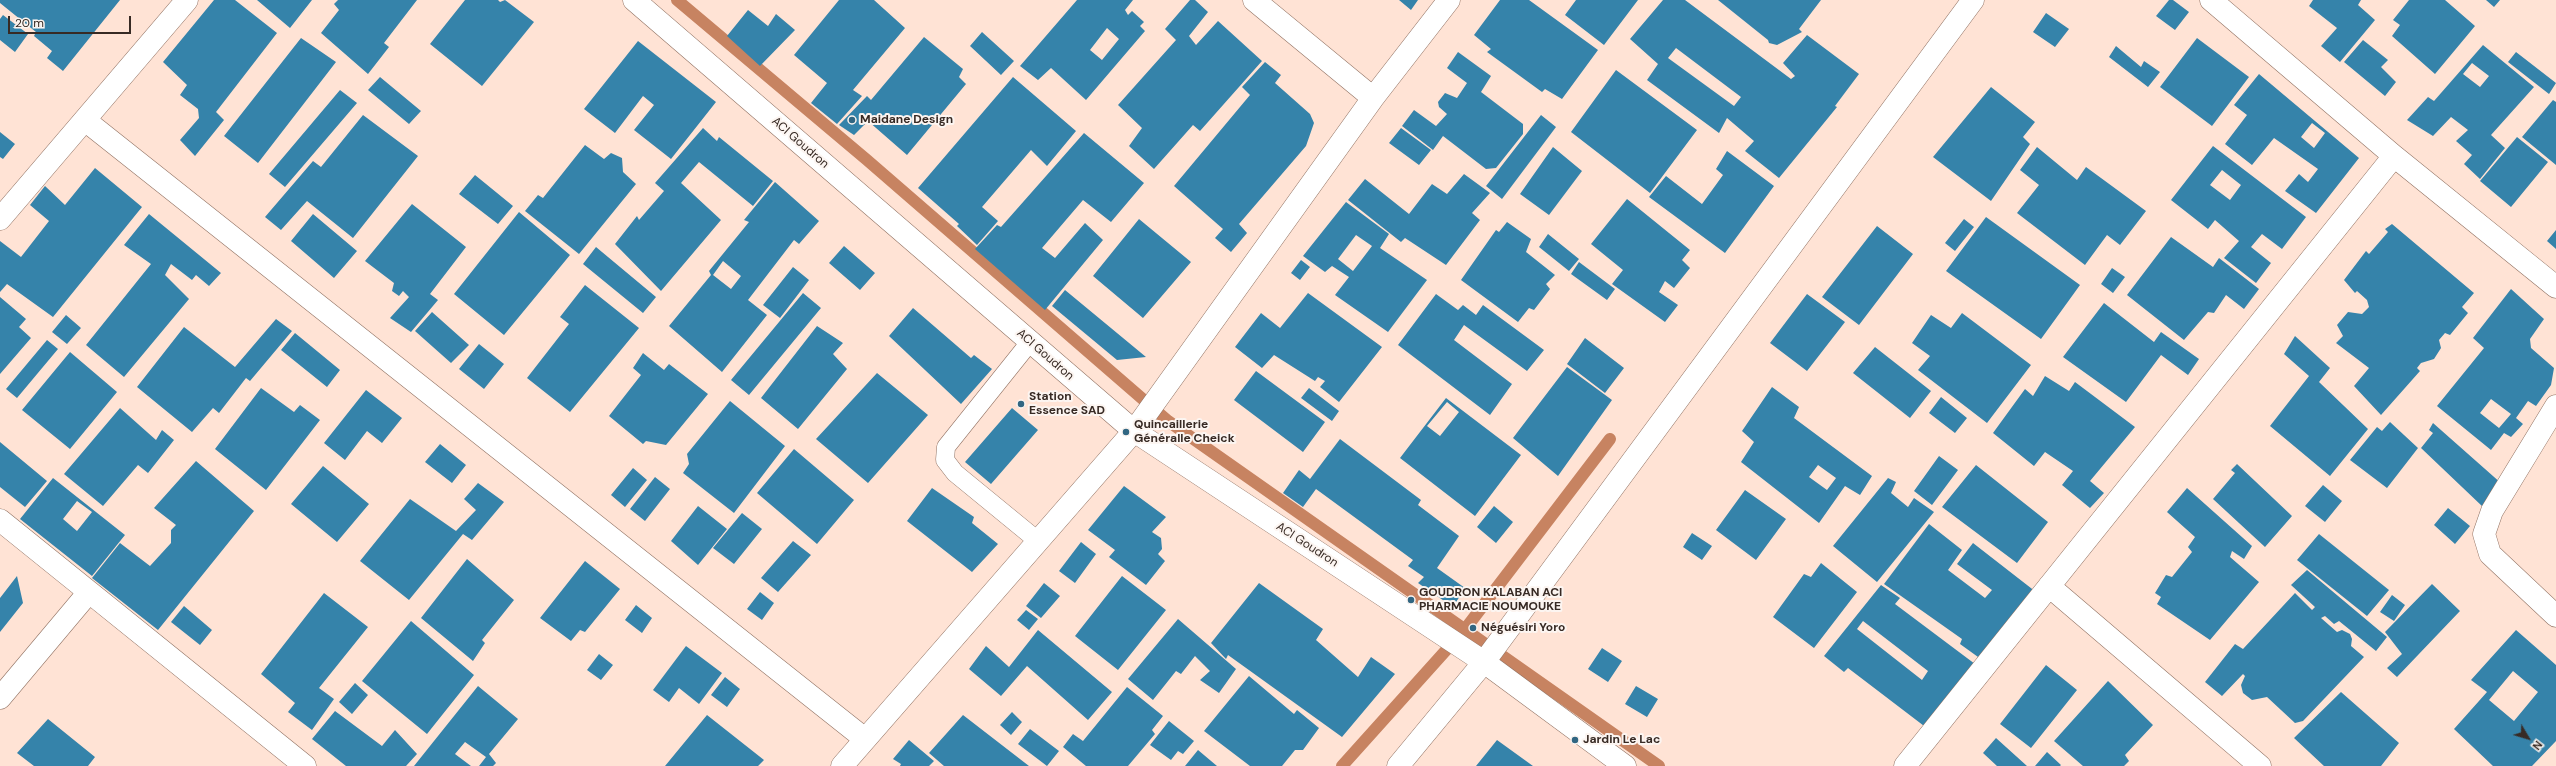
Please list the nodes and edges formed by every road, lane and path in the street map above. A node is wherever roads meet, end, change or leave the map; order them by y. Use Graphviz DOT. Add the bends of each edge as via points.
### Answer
graph roads {
  1 [pos="187,0"];
  2 [pos="634,0"];
  3 [pos="1254,0"];
  4 [pos="1449,0"];
  5 [pos="1973,0"];
  6 [pos="2211,0"];
  7 [pos="1373,98"];
  8 [pos="86,121"];
  9 [pos="2394,156"];
  10 [pos="0,219"];
  11 [pos="2556,287"];
  12 [pos="1030,342"];
  13 [pos="2556,406"];
  14 [pos="1134,431"];
  15 [pos="0,520"];
  16 [pos="1038,540"];
  17 [pos="2049,586"];
  18 [pos="90,592"];
  19 [pos="2556,616"];
  20 [pos="1484,662"];
  21 [pos="0,698"];
  22 [pos="865,739"];
  23 [pos="305,766"];
  24 [pos="842,766"];
  25 [pos="1398,766"];
  26 [pos="1625,766"];
  27 [pos="1904,766"];
  28 [pos="2260,766"];
  1 -- 8 [label="street"];
  2 -- 12 [label="street, ACI Goudron"];
  3 -- 7 [label="street"];
  4 -- 7 [label="street"];
  5 -- 20 [label="street"];
  6 -- 9 [label="street"];
  7 -- 14 [label="street"];
  8 -- 10 [label="street"];
  8 -- 22 [label="street"];
  9 -- 11 [label="street"];
  9 -- 17 [label="street"];
  12 -- 14 [label="street, ACI Goudron"];
  12 -- 16 [label="lane" via="946,447 946,460 955,473"];
  13 -- 19 [label="street" via="2492,511 2484,534 2490,554"];
  14 -- 16 [label="street"];
  14 -- 20 [label="street, ACI Goudron"];
  15 -- 18 [label="street"];
  16 -- 22 [label="street"];
  17 -- 27 [label="street"];
  17 -- 28 [label="street"];
  18 -- 21 [label="street"];
  18 -- 23 [label="street"];
  20 -- 25 [label="street"];
  20 -- 26 [label="street, ACI Goudron"];
  22 -- 24 [label="street"];
}
